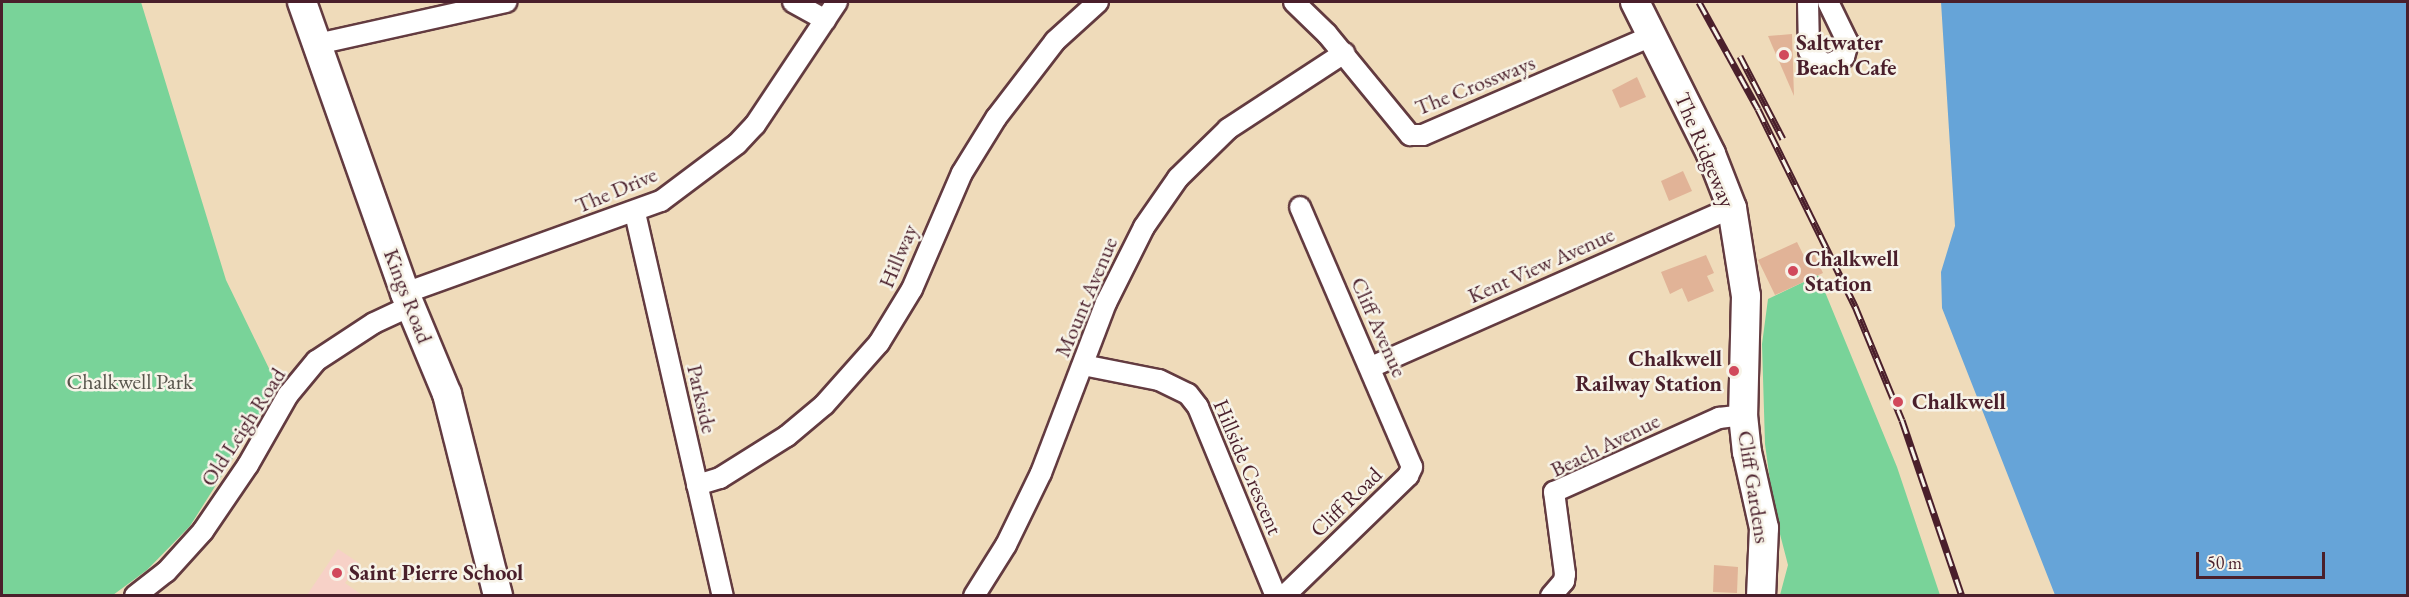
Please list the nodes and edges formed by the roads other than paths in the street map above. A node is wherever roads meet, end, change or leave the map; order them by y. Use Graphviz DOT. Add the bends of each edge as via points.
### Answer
graph roads {
  1 [pos="302,2"];
  2 [pos="506,2"];
  3 [pos="794,2"];
  4 [pos="837,2"];
  5 [pos="1098,2"];
  6 [pos="1294,2"];
  7 [pos="1635,2"];
  8 [pos="1808,2"];
  9 [pos="1828,2"];
  10 [pos="825,20"];
  11 [pos="1654,35"];
  12 [pos="317,44"];
  13 [pos="1344,53"];
  14 [pos="1300,207"];
  15 [pos="1731,208"];
  16 [pos="635,213"];
  17 [pos="407,300"];
  18 [pos="1083,365"];
  19 [pos="1371,367"];
  20 [pos="1743,415"];
  21 [pos="1413,467"];
  22 [pos="697,485"];
  23 [pos="135,596"];
  24 [pos="498,596"];
  25 [pos="723,596"];
  26 [pos="975,596"];
  27 [pos="1276,596"];
  28 [pos="1284,596"];
  29 [pos="1551,596"];
  30 [pos="1761,596"];
  1 -- 12 [label="street, Kings Road"];
  2 -- 12 [label="street"];
  3 -- 10 [label="street"];
  4 -- 10 [label="street, The Drive"];
  5 -- 22 [label="street, Hillway" via="1055,41 996,118 962,173 912,289 879,344 824,405 787,436 720,478"];
  6 -- 13 [label="street, The Crossways"];
  7 -- 11 [label="street, The Ridgeway"];
  8 -- 9 [label="street" via="1809,51 1823,63 1830,63 1844,57 1848,43"];
  10 -- 16 [label="street, The Drive" via="755,125 737,144 661,201"];
  11 -- 13 [label="street, The Crossways" via="1423,135 1410,135 1402,129"];
  11 -- 15 [label="street, The Ridgeway" via="1712,154"];
  12 -- 17 [label="street, Kings Road"];
  13 -- 18 [label="street, Mount Avenue" via="1228,129 1178,178 1123,264"];
  14 -- 19 [label="street, Cliff Avenue"];
  15 -- 19 [label="street, Kent View Avenue"];
  15 -- 20 [label="street, The Ridgeway" via="1746,296"];
  16 -- 17 [label="street, The Drive"];
  16 -- 22 [label="street, Parkside"];
  17 -- 23 [label="street, Old Leigh Road" via="316,361 288,394 248,465 203,531 166,572"];
  17 -- 24 [label="street, Kings Road" via="447,394"];
  18 -- 26 [label="street, Mount Avenue" via="1041,472 1006,545"];
  18 -- 27 [label="street, Hillside Crescent" via="1159,380 1188,394 1198,407"];
  19 -- 21 [label="street, Cliff Avenue"];
  20 -- 29 [label="street, Beach Avenue" via="1719,418 1554,492 1565,574"];
  20 -- 30 [label="street, Cliff Gardens" via="1764,528"];
  21 -- 28 [label="street, Cliff Road"];
  22 -- 25 [label="street, Parkside"];
}
